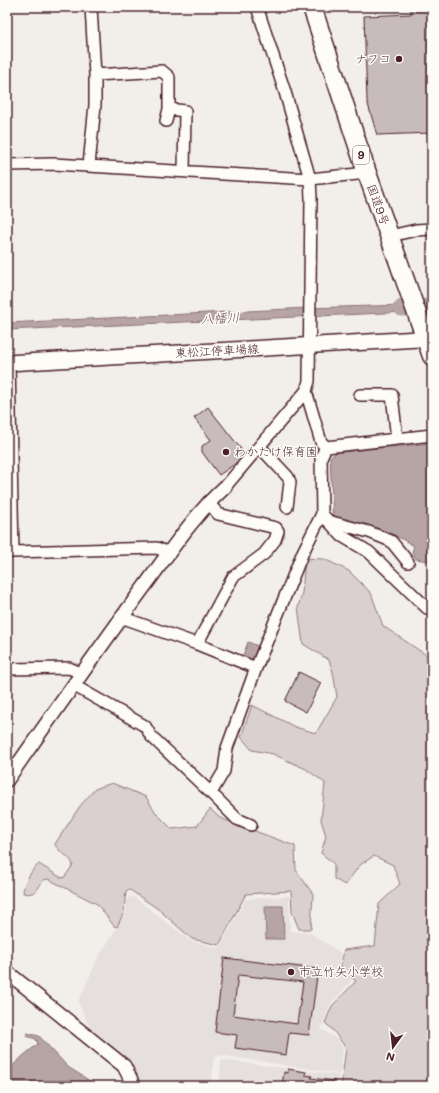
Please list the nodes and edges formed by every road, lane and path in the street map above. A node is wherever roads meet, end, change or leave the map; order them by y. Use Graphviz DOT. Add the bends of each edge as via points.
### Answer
graph roads {
  1 [pos="90,7"];
  2 [pos="257,7"];
  3 [pos="312,7"];
  4 [pos="95,75"];
  5 [pos="169,109"];
  6 [pos="166,121"];
  7 [pos="7,165"];
  8 [pos="89,165"];
  9 [pos="184,171"];
  10 [pos="367,172"];
  11 [pos="310,179"];
  12 [pos="432,229"];
  13 [pos="390,236"];
  14 [pos="309,346"];
  15 [pos="430,346"];
  16 [pos="8,363"];
  17 [pos="306,391"];
  18 [pos="360,395"];
  19 [pos="432,435"];
  20 [pos="397,439"];
  21 [pos="260,447"];
  22 [pos="326,447"];
  23 [pos="225,487"];
  24 [pos="208,502"];
  25 [pos="287,507"];
  26 [pos="325,518"];
  27 [pos="10,552"];
  28 [pos="169,553"];
  29 [pos="408,562"];
  30 [pos="432,605"];
  31 [pos="121,617"];
  32 [pos="197,644"];
  33 [pos="256,668"];
  34 [pos="7,669"];
  35 [pos="81,673"];
  36 [pos="73,685"];
  37 [pos="7,780"];
  38 [pos="211,793"];
  39 [pos="251,825"];
  40 [pos="7,972"];
  41 [pos="134,1086"];
  1 -- 4 [label="street"];
  2 -- 11 [label="street" via="286,92"];
  3 -- 10 [label="highway, 国道9号 / 9"];
  4 -- 5 [label="street" via="162,71 169,77"];
  4 -- 8 [label="street"];
  5 -- 6 [label="street"];
  5 -- 9 [label="street" via="185,111"];
  7 -- 8 [label="street"];
  8 -- 9 [label="street"];
  9 -- 11 [label="street"];
  10 -- 11 [label="street"];
  10 -- 13 [label="highway, 国道9号 / 9"];
  11 -- 14 [label="street"];
  12 -- 13 [label="street"];
  13 -- 15 [label="highway, 国道9号 / 9"];
  14 -- 15 [label="main road, 東松江停車場線" via="419,339"];
  14 -- 16 [label="main road, 東松江停車場線"];
  14 -- 17 [label="street" via="309,381"];
  16 -- 27 [label="street"];
  17 -- 21 [label="street"];
  17 -- 22 [label="street" via="321,442"];
  18 -- 20 [label="street" via="392,395"];
  19 -- 20 [label="street"];
  20 -- 22 [label="street"];
  21 -- 23 [label="street"];
  21 -- 25 [label="street" via="288,477 290,482"];
  22 -- 26 [label="street" via="321,457"];
  23 -- 24 [label="street"];
  24 -- 28 [label="street"];
  24 -- 32 [label="street" via="218,514 276,528 278,531 275,540 264,554 233,577"];
  26 -- 29 [label="street" via="391,541"];
  26 -- 30 [label="street" via="342,536 369,552 428,608"];
  26 -- 33 [label="street" via="300,560"];
  27 -- 28 [label="street" via="157,548"];
  28 -- 31 [label="street"];
  31 -- 32 [label="street"];
  31 -- 35 [label="street"];
  32 -- 33 [label="street"];
  33 -- 38 [label="street" via="227,748 224,770"];
  34 -- 35 [label="street" via="69,668"];
  35 -- 36 [label="street"];
  36 -- 37 [label="street"];
  36 -- 38 [label="street" via="145,726 151,736"];
  38 -- 39 [label="street" via="237,819"];
  40 -- 41 [label="street" via="124,1066"];
}
